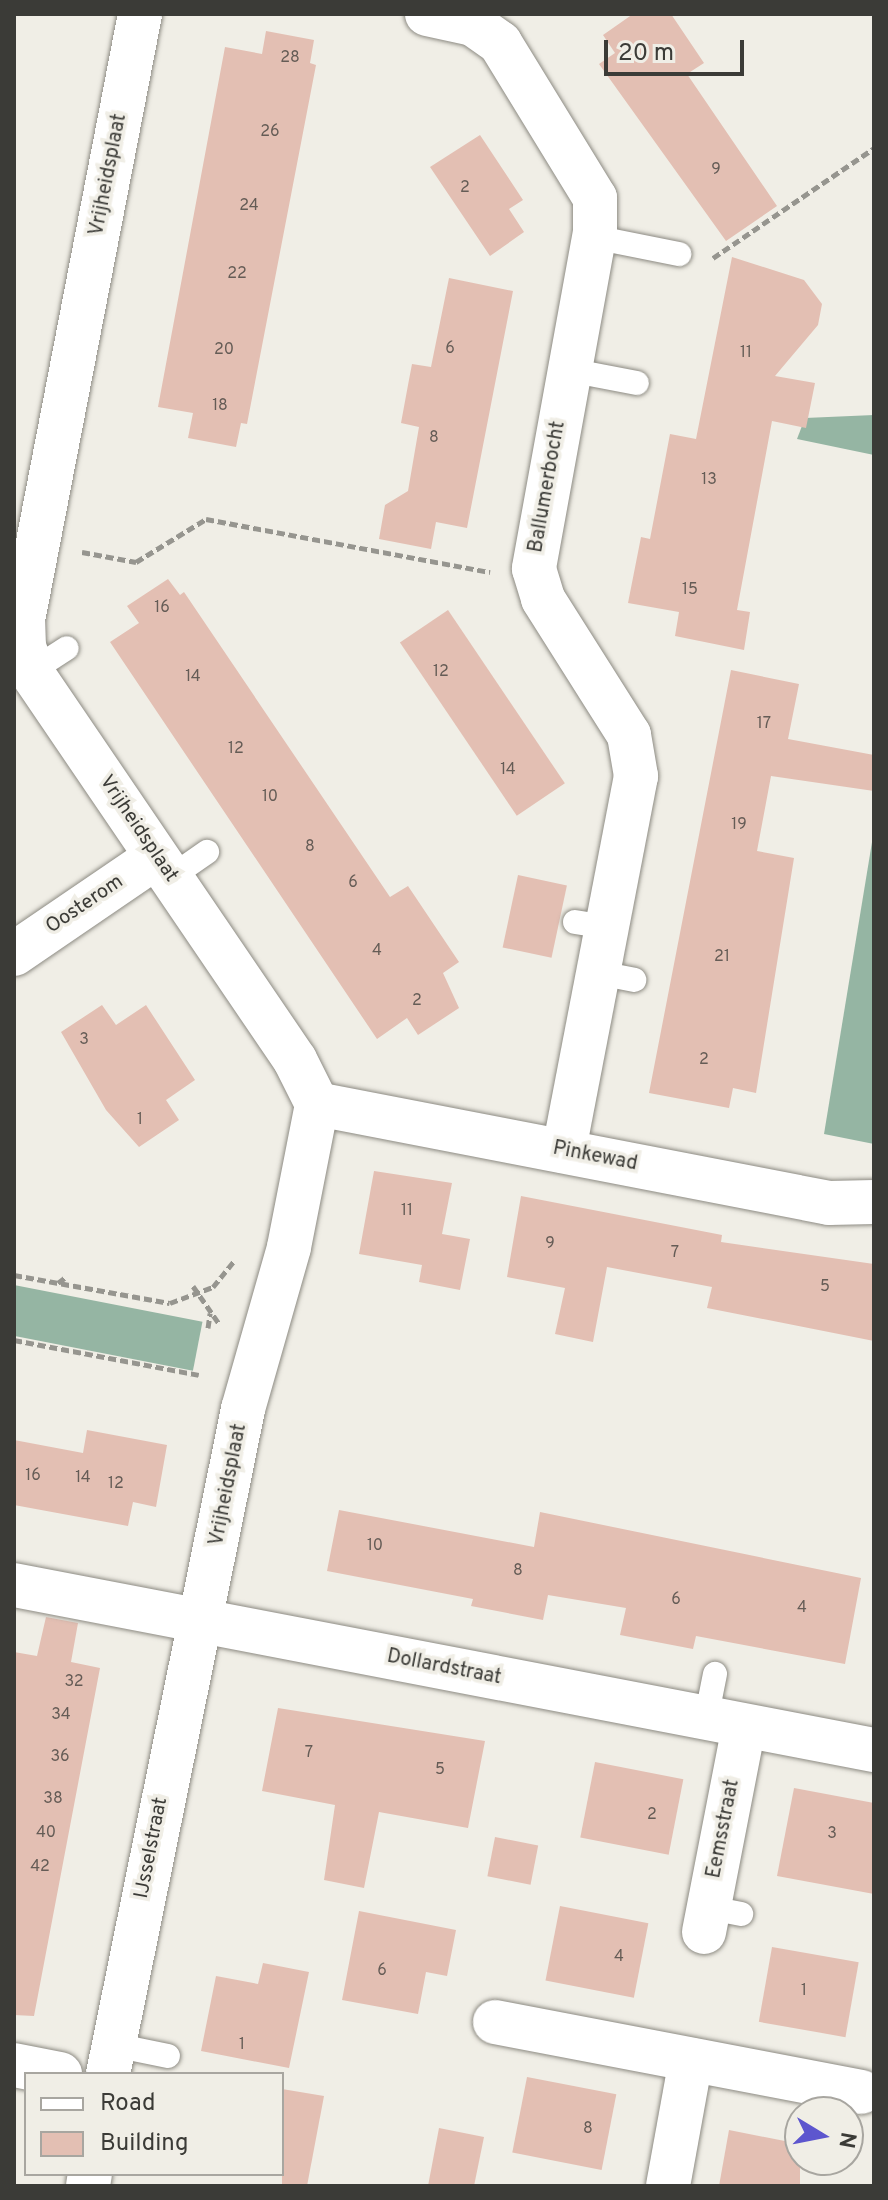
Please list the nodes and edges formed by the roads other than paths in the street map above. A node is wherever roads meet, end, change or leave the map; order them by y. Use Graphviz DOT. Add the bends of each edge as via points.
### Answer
graph roads {
  1 [pos="140,14"];
  2 [pos="452,16"];
  3 [pos="594,237"];
  4 [pos="679,254"];
  5 [pos="569,370"];
  6 [pos="637,383"];
  7 [pos="34,654"];
  8 [pos="207,852"];
  9 [pos="164,867"];
  10 [pos="14,954"];
  11 [pos="317,1104"];
  12 [pos="564,1151"];
  13 [pos="874,1202"];
  14 [pos="14,1585"];
  15 [pos="199,1622"];
  16 [pos="715,1674"];
  17 [pos="725,1723"];
  18 [pos="874,1750"];
  19 [pos="710,1915"];
  20 [pos="495,2022"];
  21 [pos="168,2056"];
  22 [pos="111,2060"];
  23 [pos="691,2060"];
  24 [pos="14,2065"];
  25 [pos="50,2072"];
  26 [pos="861,2092"];
  27 [pos="668,2186"];
  1 -- 7 [label="street, Vrijheidsplaat" via="23,620"];
  2 -- 3 [label="street, Ballumerbocht" via="500,43 573,184 595,198"];
  3 -- 4 [label="lane"];
  3 -- 5 [label="street, Ballumerbocht"];
  5 -- 6 [label="lane"];
  5 -- 12 [label="street, Ballumerbocht" via="534,569 543,599 635,749 636,776 591,925 616,976"];
  7 -- 9 [label="street, Vrijheidsplaat"];
  8 -- 9 [label="lane"];
  9 -- 10 [label="street, Oosterom"];
  9 -- 11 [label="street, Vrijheidsplaat" via="295,1060"];
  11 -- 12 [label="street, Pinkewad"];
  11 -- 15 [label="street, Vrijheidsplaat"];
  12 -- 13 [label="street, Pinkewad" via="829,1203"];
  14 -- 15 [label="street, Dollardstraat"];
  15 -- 17 [label="street, Dollardstraat"];
  15 -- 22 [label="street, IJsselstraat"];
  16 -- 17 [label="lane"];
  17 -- 18 [label="street, Dollardstraat"];
  17 -- 19 [label="street, Eemsstraat"];
  20 -- 23 [label="street"];
  21 -- 22 [label="lane"];
  23 -- 26 [label="street"];
  23 -- 27 [label="street"];
  24 -- 25 [label="street"];
}
